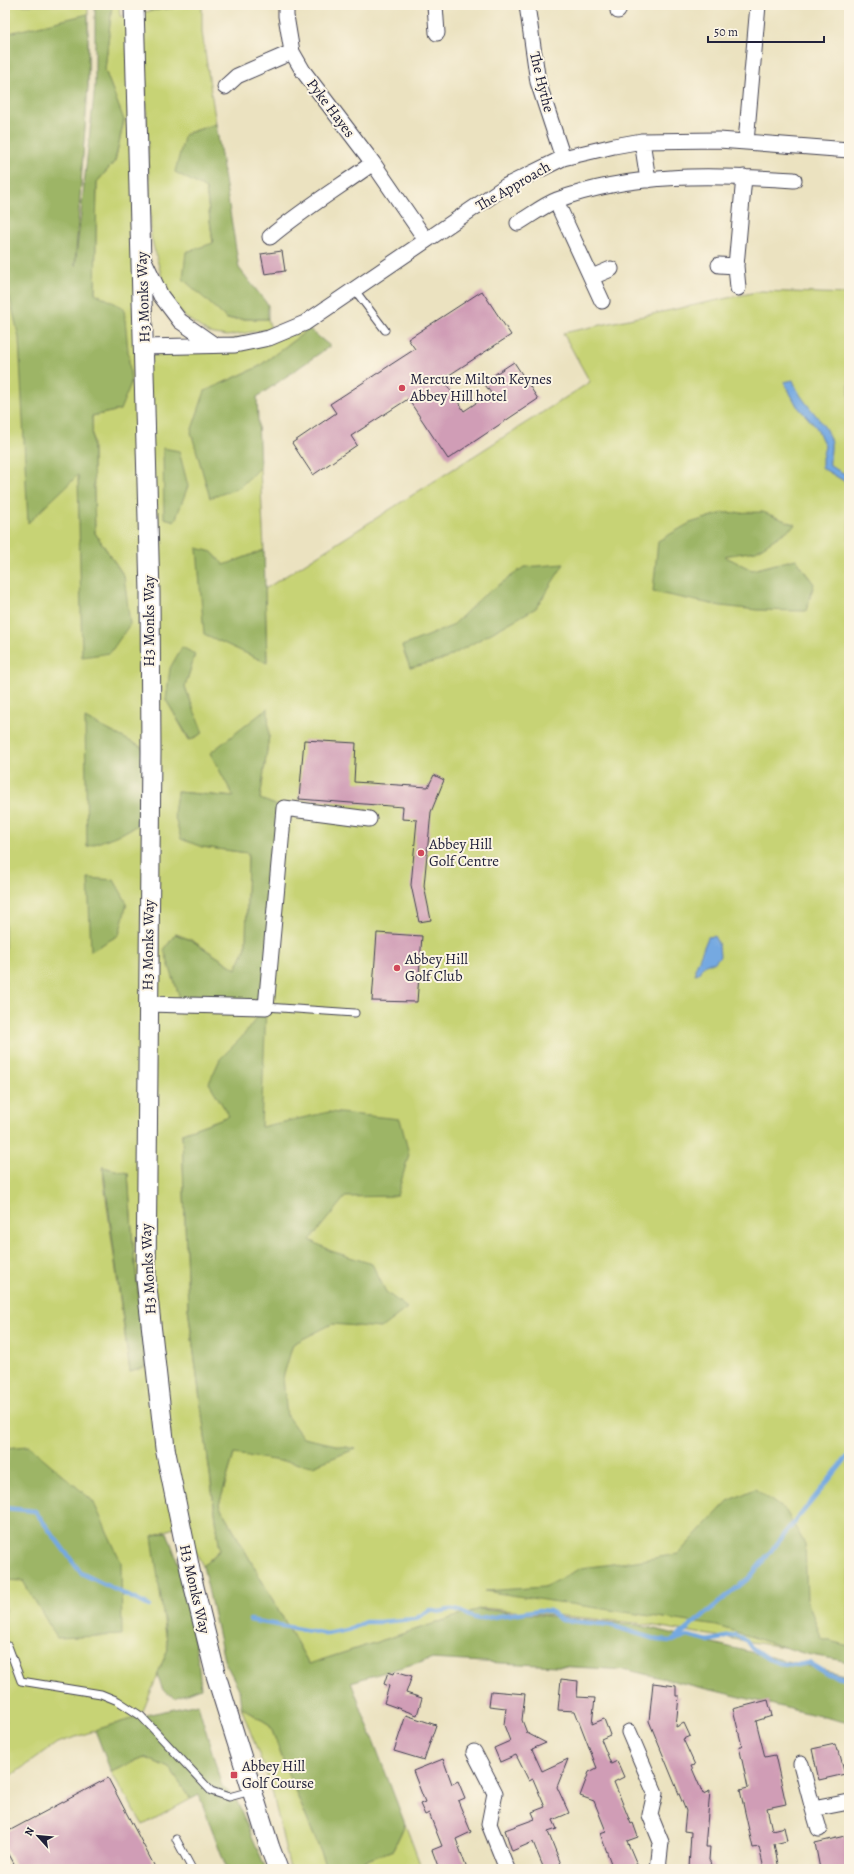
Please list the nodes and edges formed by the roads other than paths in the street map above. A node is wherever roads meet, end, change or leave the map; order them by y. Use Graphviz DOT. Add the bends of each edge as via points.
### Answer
graph roads {
  1 [pos="286,5"];
  2 [pos="438,5"];
  3 [pos="527,5"];
  4 [pos="758,5"];
  5 [pos="134,6"];
  6 [pos="437,33"];
  7 [pos="292,52"];
  8 [pos="225,87"];
  9 [pos="642,141"];
  10 [pos="746,142"];
  11 [pos="849,150"];
  12 [pos="563,158"];
  13 [pos="373,163"];
  14 [pos="744,177"];
  15 [pos="648,180"];
  16 [pos="794,180"];
  17 [pos="556,201"];
  18 [pos="518,223"];
  19 [pos="270,237"];
  20 [pos="426,240"];
  21 [pos="141,255"];
  22 [pos="719,265"];
  23 [pos="736,266"];
  24 [pos="611,269"];
  25 [pos="592,277"];
  26 [pos="738,288"];
  27 [pos="354,289"];
  28 [pos="602,301"];
  29 [pos="385,330"];
  30 [pos="213,344"];
  31 [pos="144,347"];
  32 [pos="369,819"];
  33 [pos="147,1004"];
  34 [pos="266,1007"];
  35 [pos="355,1013"];
  36 [pos="8,1646"];
  37 [pos="629,1732"];
  38 [pos="474,1752"];
  39 [pos="801,1764"];
  40 [pos="253,1790"];
  41 [pos="849,1802"];
  42 [pos="813,1809"];
  43 [pos="819,1830"];
  44 [pos="176,1839"];
  45 [pos="192,1869"];
  46 [pos="278,1869"];
  47 [pos="507,1869"];
  48 [pos="658,1869"];
  1 -- 7 [label="street, Pyke Hayes"];
  2 -- 6 [label="street"];
  3 -- 12 [label="street, The Hythe" via="538,82"];
  4 -- 10 [label="street"];
  5 -- 21 [label="street, H3 Monks Way"];
  7 -- 8 [label="street" via="237,76"];
  7 -- 13 [label="street, Pyke Hayes" via="303,71"];
  9 -- 10 [label="street, The Approach"];
  9 -- 12 [label="street, The Approach"];
  9 -- 15 [label="street"];
  10 -- 11 [label="street, The Approach"];
  12 -- 20 [label="street, The Approach" via="506,186"];
  13 -- 19 [label="street" via="320,201 300,212"];
  13 -- 20 [label="street, Pyke Hayes"];
  14 -- 15 [label="street"];
  14 -- 16 [label="street"];
  14 -- 23 [label="street"];
  15 -- 17 [label="street" via="601,188"];
  17 -- 18 [label="street"];
  17 -- 25 [label="street"];
  20 -- 27 [label="street, The Approach"];
  21 -- 30 [label="street" via="161,296 180,321"];
  21 -- 31 [label="street, H3 Monks Way"];
  22 -- 23 [label="street"];
  23 -- 26 [label="street"];
  24 -- 25 [label="street"];
  25 -- 28 [label="street"];
  27 -- 29 [label="lane"];
  27 -- 30 [label="street, The Approach" via="304,323 269,338 236,345"];
  30 -- 31 [label="street, The Approach"];
  31 -- 33 [label="street, H3 Monks Way" via="151,752"];
  32 -- 34 [label="street" via="284,808"];
  33 -- 34 [label="street"];
  33 -- 40 [label="street, H3 Monks Way" via="146,1279 166,1448 190,1575 215,1672"];
  34 -- 35 [label="lane"];
  36 -- 40 [label="lane" via="21,1681 101,1694 141,1716 211,1791 229,1797"];
  37 -- 48 [label="street" via="654,1793 650,1815 661,1842"];
  38 -- 47 [label="street" via="495,1793 489,1824"];
  39 -- 42 [label="street"];
  40 -- 46 [label="street, H3 Monks Way"];
  41 -- 42 [label="street"];
  42 -- 43 [label="street"];
  44 -- 45 [label="lane"];
}
